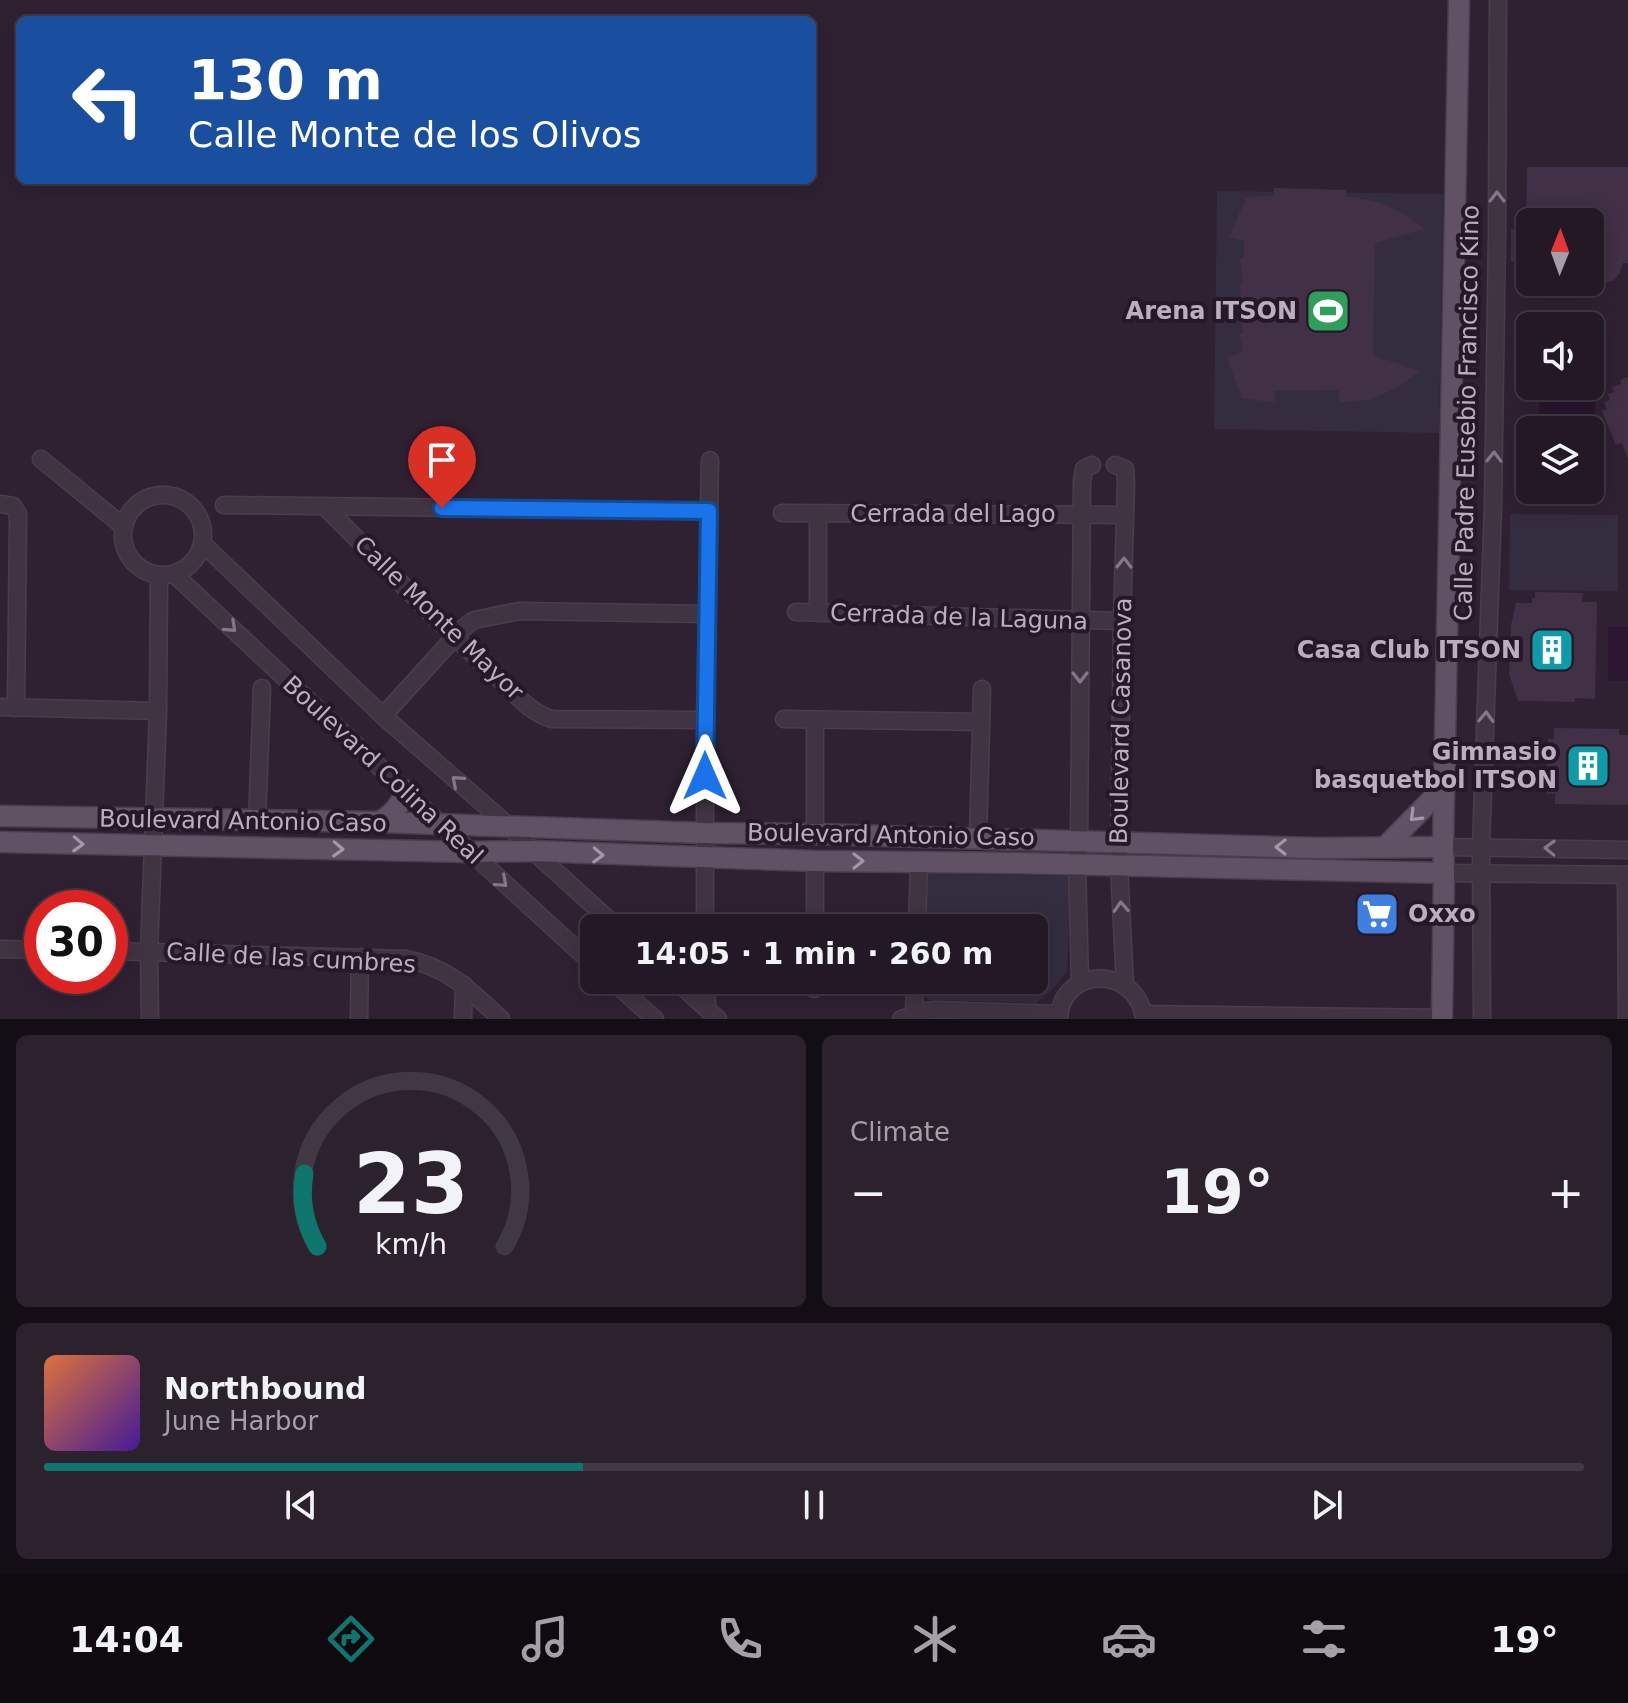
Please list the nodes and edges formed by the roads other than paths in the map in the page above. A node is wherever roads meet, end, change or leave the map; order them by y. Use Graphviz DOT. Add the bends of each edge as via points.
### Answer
graph roads {
  1 [pos="1459,0"];
  2 [pos="1498,0"];
  3 [pos="41,459"];
  4 [pos="710,460"];
  5 [pos="1092,465"];
  6 [pos="1115,465"];
  7 [pos="224,505"];
  8 [pos="324,506"];
  9 [pos="8,507"];
  10 [pos="709,511"];
  11 [pos="782,513"];
  12 [pos="818,514"];
  13 [pos="1082,515"];
  14 [pos="1125,515"];
  15 [pos="124,527"];
  16 [pos="202,543"];
  17 [pos="166,574"];
  18 [pos="796,612"];
  19 [pos="818,613"];
  20 [pos="707,614"];
  21 [pos="1081,620"];
  22 [pos="1122,621"];
  23 [pos="454,637"];
  24 [pos="262,688"];
  25 [pos="982,689"];
  26 [pos="8,708"];
  27 [pos="158,711"];
  28 [pos="383,716"];
  29 [pos="784,719"];
  30 [pos="815,719"];
  31 [pos="705,720"];
  32 [pos="981,722"];
  33 [pos="1445,786"];
  34 [pos="405,790"];
  35 [pos="0,816"];
  36 [pos="155,819"];
  37 [pos="257,821"];
  38 [pos="379,822"];
  39 [pos="441,824"];
  40 [pos="510,827"];
  41 [pos="705,833"];
  42 [pos="815,834"];
  43 [pos="978,839"];
  44 [pos="0,842"];
  45 [pos="1079,842"];
  46 [pos="1120,843"];
  47 [pos="1220,845"];
  48 [pos="1386,846"];
  49 [pos="1481,846"];
  50 [pos="154,847"];
  51 [pos="1443,847"];
  52 [pos="1318,848"];
  53 [pos="1628,850"];
  54 [pos="533,851"];
  55 [pos="469,852"];
  56 [pos="704,858"];
  57 [pos="815,861"];
  58 [pos="919,861"];
  59 [pos="1077,864"];
  60 [pos="1119,866"];
  61 [pos="1221,868"];
  62 [pos="1318,871"];
  63 [pos="1444,873"];
  64 [pos="1481,874"];
  65 [pos="1627,875"];
  66 [pos="603,914"];
  67 [pos="705,914"];
  68 [pos="815,914"];
  69 [pos="917,914"];
  70 [pos="0,949"];
  71 [pos="24,950"];
  72 [pos="128,951"];
  73 [pos="149,951"];
  74 [pos="580,952"];
  75 [pos="360,957"];
  76 [pos="1080,983"];
  77 [pos="464,985"];
  78 [pos="1125,985"];
  79 [pos="627,994"];
  80 [pos="691,994"];
  81 [pos="709,994"];
  82 [pos="912,994"];
  83 [pos="713,1014"];
  84 [pos="908,1016"];
  85 [pos="1059,1016"];
  86 [pos="1144,1017"];
  87 [pos="1442,1018"];
  88 [pos="150,1019"];
  89 [pos="359,1019"];
  90 [pos="463,1019"];
  91 [pos="501,1019"];
  92 [pos="655,1019"];
  93 [pos="1482,1019"];
  94 [pos="1627,1019"];
  1 -- 33 [label="main road, Calle Padre Eusebio Francisco Kino"];
  49 -- 2 [label="street, Calle Padre Eusebio Francisco Kino, one-way" via="1493,474"];
  3 -- 15 [label="street"];
  4 -- 10 [label="street"];
  5 -- 13 [label="street, Boulevard Casanova" via="1083,473"];
  6 -- 14 [label="street, Boulevard Casanova" via="1126,473"];
  7 -- 8 [label="street"];
  8 -- 10 [label="street"];
  8 -- 23 [label="street, Calle Monte Mayor"];
  9 -- 26 [label="street" via="18,526"];
  10 -- 20 [label="street"];
  11 -- 12 [label="street, Cerrada del Lago"];
  12 -- 13 [label="street, Cerrada del Lago"];
  12 -- 19 [label="street"];
  13 -- 14 [label="street, Cerrada del Lago"];
  13 -- 21 [label="street, Boulevard Casanova"];
  22 -- 14 [label="street, Boulevard Casanova, one-way"];
  15 -- 16 [label="street" via="141,502 171,497 196,514"];
  15 -- 17 [label="street" via="131,559 143,570"];
  16 -- 17 [label="street" via="189,565"];
  16 -- 28 [label="street, Boulevard Colina Real"];
  17 -- 27 [label="street"];
  17 -- 34 [label="street, Boulevard Colina Real, one-way"];
  18 -- 19 [label="street, Cerrada de la Laguna"];
  19 -- 21 [label="street, Cerrada de la Laguna"];
  20 -- 23 [label="street" via="519,611 474,620"];
  20 -- 31 [label="street"];
  21 -- 22 [label="street, Cerrada de la Laguna"];
  21 -- 45 [label="street, Boulevard Casanova, one-way"];
  22 -- 46 [label="street, Boulevard Casanova"];
  23 -- 28 [label="street"];
  23 -- 31 [label="street, Calle Monte Mayor" via="527,704 552,719"];
  24 -- 37 [label="street"];
  25 -- 32 [label="street"];
  26 -- 27 [label="street"];
  27 -- 36 [label="street"];
  40 -- 28 [label="street, Boulevard Colina Real, one-way"];
  29 -- 30 [label="street"];
  30 -- 32 [label="street"];
  30 -- 42 [label="street"];
  31 -- 41 [label="street"];
  32 -- 43 [label="street"];
  33 -- 48 [label="main road, one-way"];
  33 -- 51 [label="main road, Calle Padre Eusebio Francisco Kino"];
  34 -- 38 [label="main road" via="394,811"];
  34 -- 39 [label="street, Boulevard Colina Real"];
  35 -- 36 [label="main road, Boulevard Antonio Caso"];
  36 -- 37 [label="main road, Boulevard Antonio Caso"];
  36 -- 50 [label="street"];
  37 -- 38 [label="main road, Boulevard Antonio Caso"];
  38 -- 39 [label="main road, Boulevard Antonio Caso"];
  39 -- 40 [label="main road, Boulevard Antonio Caso"];
  39 -- 55 [label="street, Boulevard Colina Real"];
  40 -- 41 [label="main road, Boulevard Antonio Caso"];
  40 -- 54 [label="street, Boulevard Colina Real"];
  41 -- 42 [label="main road, Boulevard Antonio Caso"];
  41 -- 56 [label="street"];
  42 -- 43 [label="main road, Boulevard Antonio Caso"];
  43 -- 45 [label="main road, Boulevard Antonio Caso"];
  44 -- 50 [label="main road, Boulevard Antonio Caso, one-way"];
  45 -- 46 [label="main road, Boulevard Antonio Caso"];
  45 -- 59 [label="street, Boulevard Casanova"];
  46 -- 47 [label="main road, Boulevard Antonio Caso"];
  46 -- 60 [label="street, Boulevard Casanova"];
  52 -- 47 [label="main road, Boulevard Antonio Caso, one-way"];
  47 -- 61 [label="main road"];
  48 -- 51 [label="main road, Boulevard Antonio Caso"];
  48 -- 52 [label="main road, Boulevard Antonio Caso"];
  49 -- 51 [label="street"];
  53 -- 49 [label="street, one-way"];
  49 -- 64 [label="street, Calle Padre Eusebio Francisco Kino"];
  50 -- 55 [label="main road, Boulevard Antonio Caso, one-way"];
  50 -- 73 [label="street"];
  51 -- 63 [label="main road, Calle Padre Eusebio Francisco Kino"];
  52 -- 62 [label="main road"];
  54 -- 55 [label="main road, Boulevard Antonio Caso"];
  54 -- 56 [label="main road, Boulevard Antonio Caso, one-way"];
  54 -- 66 [label="street, Boulevard Colina Real"];
  55 -- 74 [label="street, Boulevard Colina Real, one-way"];
  56 -- 57 [label="main road, Boulevard Antonio Caso"];
  56 -- 67 [label="street"];
  57 -- 58 [label="main road, Boulevard Antonio Caso, one-way"];
  57 -- 68 [label="street"];
  58 -- 59 [label="main road, Boulevard Antonio Caso"];
  58 -- 69 [label="street"];
  59 -- 60 [label="main road, Boulevard Antonio Caso"];
  59 -- 76 [label="street, Boulevard Casanova"];
  60 -- 61 [label="main road, Boulevard Antonio Caso"];
  78 -- 60 [label="street, Boulevard Casanova, one-way"];
  61 -- 62 [label="main road, Boulevard Antonio Caso"];
  62 -- 63 [label="main road, Boulevard Antonio Caso"];
  63 -- 64 [label="street"];
  63 -- 87 [label="main road, Calle Padre Eusebio Francisco Kino"];
  64 -- 65 [label="street"];
  64 -- 93 [label="street, Calle Padre Eusebio Francisco Kino"];
  65 -- 94 [label="street"];
  70 -- 71 [label="street"];
  72 -- 73 [label="street, Calle de las cumbres"];
  73 -- 75 [label="street, Calle de las cumbres"];
  73 -- 88 [label="street"];
  75 -- 77 [label="street, Calle de las cumbres" via="424,962"];
  75 -- 89 [label="street"];
  76 -- 78 [label="street" via="1103,978"];
  76 -- 85 [label="street" via="1066,996"];
  77 -- 90 [label="street"];
  77 -- 91 [label="street, Calle de las cumbres"];
  78 -- 86 [label="street"];
  79 -- 92 [label="street"];
  80 -- 83 [label="street"];
  81 -- 83 [label="street"];
  82 -- 84 [label="street"];
  84 -- 85 [label="street" via="948,1010"];
  86 -- 87 [label="street"];
}
